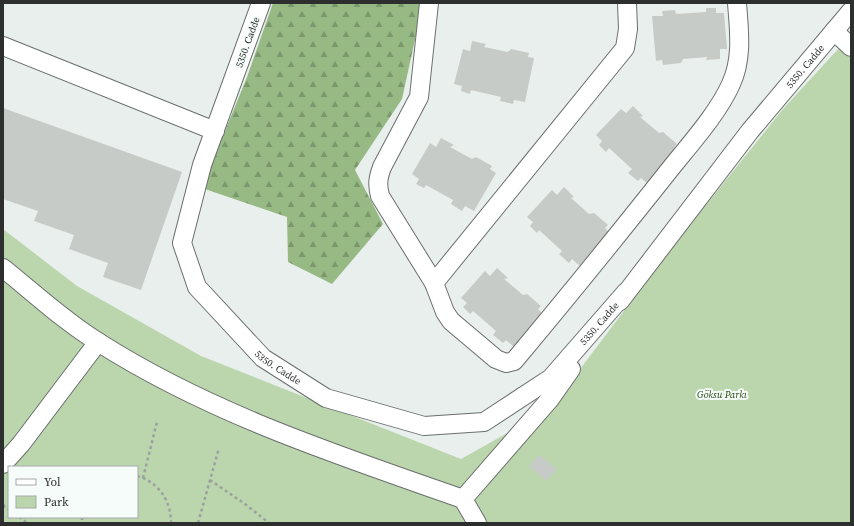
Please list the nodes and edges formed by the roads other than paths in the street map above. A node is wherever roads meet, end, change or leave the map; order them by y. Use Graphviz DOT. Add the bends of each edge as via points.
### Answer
graph roads {
  1 [pos="261,3"];
  2 [pos="429,3"];
  3 [pos="626,3"];
  4 [pos="737,3"];
  5 [pos="851,11"];
  6 [pos="834,31"];
  7 [pos="3,46"];
  8 [pos="851,47"];
  9 [pos="215,131"];
  10 [pos="3,268"];
  11 [pos="434,283"];
  12 [pos="626,292"];
  13 [pos="98,342"];
  14 [pos="3,464"];
  15 [pos="463,499"];
  16 [pos="477,523"];
  1 -- 9 [label="street, 5350. Cadde"];
  2 -- 11 [label="street" via="419,97 377,179 380,196"];
  3 -- 11 [label="street" via="628,29 625,48"];
  4 -- 11 [label="street" via="739,57 724,97 615,239 514,361 506,363 496,360 454,325 445,312"];
  5 -- 6 [label="street, 5350. Cadde"];
  6 -- 8 [label="street"];
  6 -- 12 [label="street, 5350. Cadde" via="750,131"];
  7 -- 9 [label="street"];
  9 -- 12 [label="street, 5350. Cadde" via="202,165 182,242 197,287 263,358 326,398 424,426 484,422 551,378"];
  10 -- 13 [label="street"];
  12 -- 15 [label="street, 5350. Cadde" via="550,399"];
  13 -- 14 [label="street"];
  13 -- 15 [label="street" via="172,386 246,419 335,455"];
  15 -- 16 [label="street"];
}
